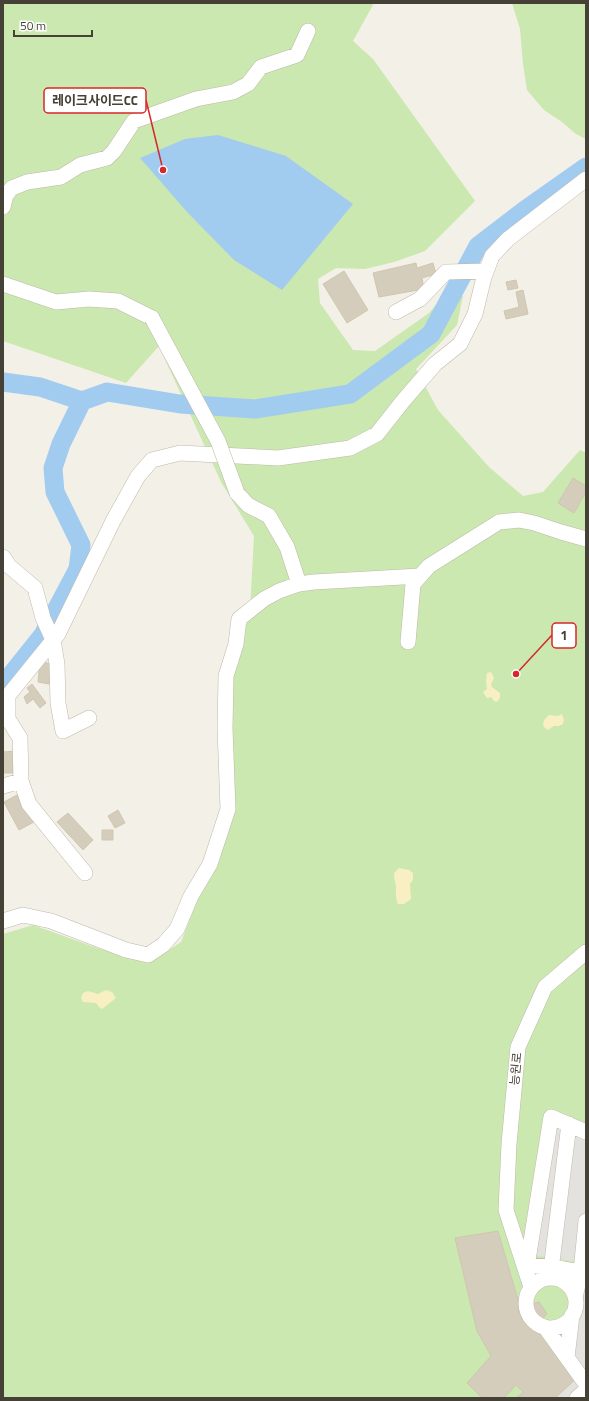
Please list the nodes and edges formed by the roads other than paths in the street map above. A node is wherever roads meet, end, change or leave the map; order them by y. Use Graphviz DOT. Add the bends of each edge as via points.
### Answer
graph roads {
  1 [pos="308,31"];
  2 [pos="586,179"];
  3 [pos="3,207"];
  4 [pos="486,271"];
  5 [pos="3,284"];
  6 [pos="396,312"];
  7 [pos="586,539"];
  8 [pos="3,556"];
  9 [pos="420,576"];
  10 [pos="300,584"];
  11 [pos="53,640"];
  12 [pos="408,642"];
  13 [pos="6,696"];
  14 [pos="89,718"];
  15 [pos="21,781"];
  16 [pos="3,786"];
  17 [pos="86,873"];
  18 [pos="3,921"];
  19 [pos="586,952"];
  20 [pos="569,1124"];
  21 [pos="586,1132"];
  22 [pos="586,1221"];
  23 [pos="526,1266"];
  24 [pos="551,1272"];
  25 [pos="583,1273"];
  26 [pos="531,1287"];
  27 [pos="575,1298"];
  28 [pos="572,1315"];
  29 [pos="545,1327"];
  30 [pos="567,1357"];
  31 [pos="586,1384"];
  32 [pos="586,1390"];
  33 [pos="577,1398"];
  1 -- 3 [label="street" via="298,55 261,67 248,84 233,92 196,99 134,121 107,158 80,165 61,177 27,182 12,188 6,195"];
  2 -- 4 [label="street" via="508,239 492,256"];
  4 -- 6 [label="street" via="446,272 420,299"];
  4 -- 11 [label="street" via="475,314 460,344 435,364 377,434 350,448 278,458 180,453 152,460 138,476 113,521"];
  5 -- 10 [label="street, bridge" via="56,302 118,301 152,318 218,441 237,493 248,505 269,516 287,547"];
  7 -- 9 [label="street" via="534,522 499,522 429,566"];
  8 -- 11 [label="street" via="9,566 35,588 43,618"];
  9 -- 10 [label="street"];
  9 -- 12 [label="street" via="413,584"];
  10 -- 18 [label="street" via="264,599 239,619 236,644 226,676 228,809 210,864 191,896 177,929 163,945 148,955 126,950 51,921 23,915"];
  11 -- 13 [label="street"];
  11 -- 14 [label="street" via="58,664 58,703 63,731"];
  13 -- 15 [label="street" via="8,719 20,738"];
  15 -- 16 [label="street"];
  15 -- 17 [label="street" via="29,804"];
  19 -- 23 [label="street, 능원로" via="545,987 518,1046 506,1210"];
  20 -- 21 [label="street"];
  20 -- 23 [label="street" via="551,1117"];
  20 -- 24 [label="street"];
  22 -- 25 [label="street"];
  23 -- 24 [label="street"];
  23 -- 26 [label="street"];
  24 -- 25 [label="street"];
  24 -- 26 [label="street"];
  24 -- 27 [label="street" via="569,1285"];
  25 -- 27 [label="street"];
  26 -- 29 [label="street" via="527,1295 528,1311 534,1321"];
  27 -- 28 [label="street"];
  28 -- 29 [label="street" via="561,1326"];
  28 -- 30 [label="street"];
  29 -- 30 [label="street"];
  30 -- 31 [label="street"];
  32 -- 33 [label="street"];
}
